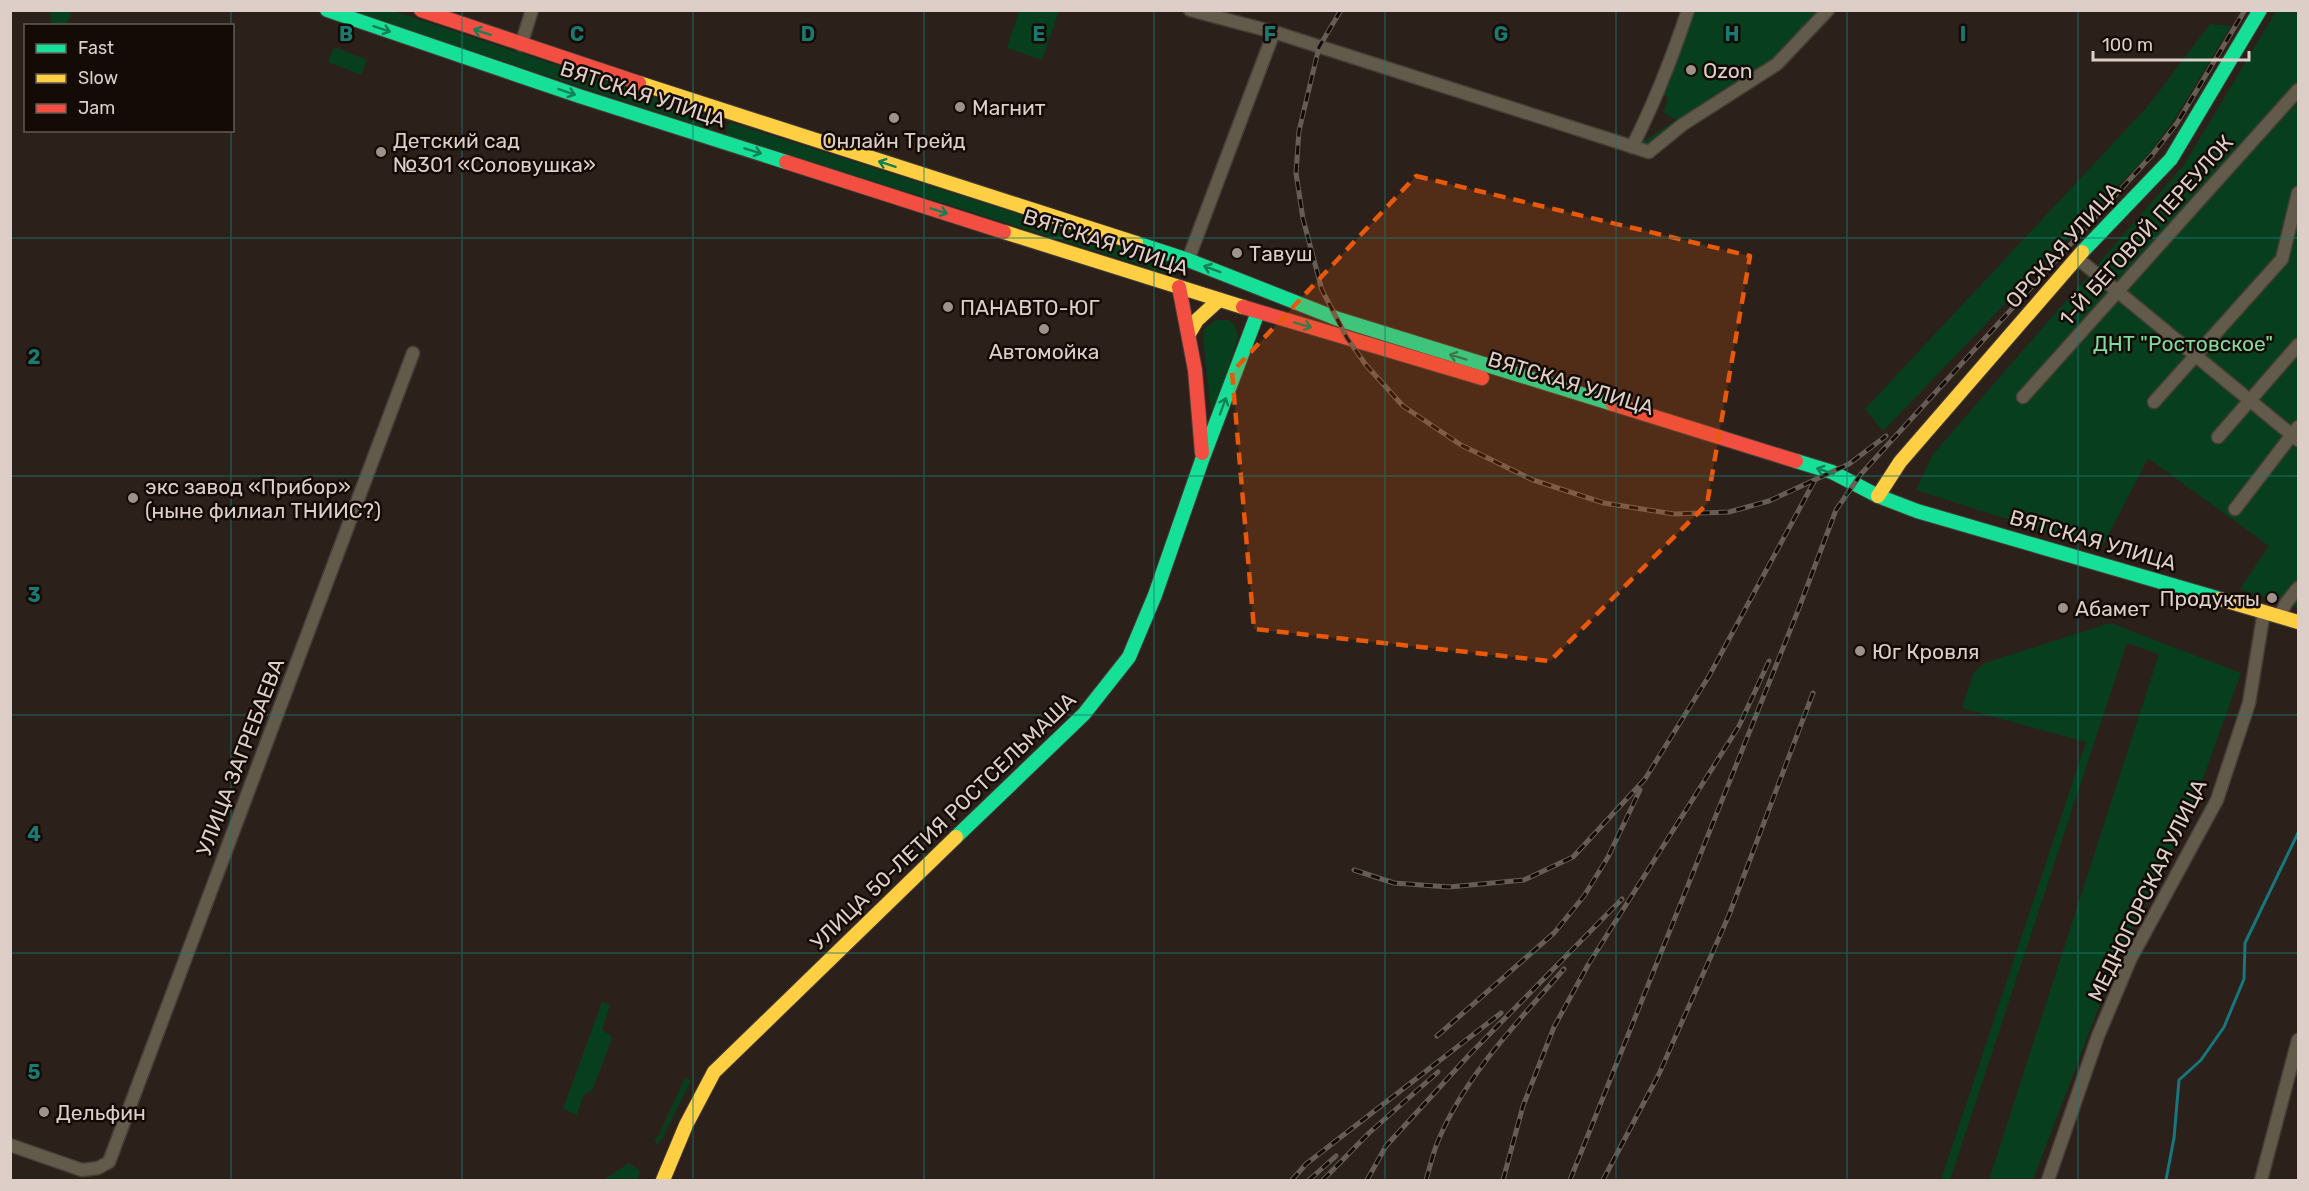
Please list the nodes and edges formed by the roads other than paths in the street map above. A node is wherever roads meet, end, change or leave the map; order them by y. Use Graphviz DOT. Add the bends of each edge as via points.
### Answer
graph roads {
  1 [pos="327,10"];
  2 [pos="421,10"];
  3 [pos="532,10"];
  4 [pos="1688,10"];
  5 [pos="1828,10"];
  6 [pos="2260,10"];
  7 [pos="1198,12"];
  8 [pos="1274,32"];
  9 [pos="521,45"];
  10 [pos="2298,90"];
  11 [pos="722,111"];
  12 [pos="714,139"];
  13 [pos="1632,147"];
  14 [pos="2298,193"];
  15 [pos="2077,258"];
  16 [pos="1183,274"];
  17 [pos="1244,281"];
  18 [pos="1267,290"];
  19 [pos="2119,290"];
  20 [pos="1219,300"];
  21 [pos="1258,312"];
  22 [pos="1190,332"];
  23 [pos="2298,345"];
  24 [pos="413,352"];
  25 [pos="2196,355"];
  26 [pos="1490,381"];
  27 [pos="1524,391"];
  28 [pos="2024,397"];
  29 [pos="2251,399"];
  30 [pos="2154,402"];
  31 [pos="2296,434"];
  32 [pos="2218,437"];
  33 [pos="1202,460"];
  34 [pos="1878,495"];
  35 [pos="2235,509"];
  36 [pos="2298,588"];
  37 [pos="2264,611"];
  38 [pos="2280,616"];
  39 [pos="2298,622"];
  40 [pos="2298,1040"];
  41 [pos="10,1145"];
  42 [pos="663,1180"];
  43 [pos="2048,1180"];
  44 [pos="2261,1180"];
  1 -- 12 [label="main road, ВЯТСКАЯ УЛИЦА, one-way"];
  9 -- 2 [label="main road, ВЯТСКАЯ УЛИЦА, one-way"];
  3 -- 9 [label="street"];
  4 -- 13 [label="street" via="1653,106"];
  5 -- 13 [label="street" via="1777,64 1682,125 1649,152"];
  6 -- 15 [label="main road, ОРСКАЯ УЛИЦА" via="2171,159"];
  7 -- 8 [label="street"];
  8 -- 13 [label="street"];
  8 -- 16 [label="street"];
  9 -- 11 [label="main road, ВЯТСКАЯ УЛИЦА"];
  10 -- 19 [label="street, 1-Й БЕГОВОЙ ПЕРЕУЛОК"];
  11 -- 12 [label="main road" via="725,129"];
  16 -- 11 [label="main road, ВЯТСКАЯ УЛИЦА, one-way"];
  12 -- 16 [label="main road, ВЯТСКАЯ УЛИЦА, one-way"];
  14 -- 25 [label="street" via="2282,259"];
  15 -- 19 [label="street"];
  15 -- 34 [label="main road, ОРСКАЯ УЛИЦА" via="1900,462"];
  17 -- 16 [label="main road, ВЯТСКАЯ УЛИЦА, one-way"];
  16 -- 20 [label="main road, ВЯТСКАЯ УЛИЦА"];
  16 -- 22 [label="main road"];
  17 -- 18 [label="main road, ВЯТСКАЯ УЛИЦА"];
  17 -- 20 [label="main road"];
  18 -- 21 [label="main road, УЛИЦА 50-ЛЕТИЯ РОСТСЕЛЬМАША"];
  34 -- 18 [label="main road, ВЯТСКАЯ УЛИЦА, one-way" via="1832,472 1338,319"];
  19 -- 25 [label="street"];
  19 -- 28 [label="street, 1-Й БЕГОВОЙ ПЕРЕУЛОК"];
  20 -- 21 [label="main road, ВЯТСКАЯ УЛИЦА"];
  20 -- 22 [label="main road"];
  21 -- 26 [label="main road, ВЯТСКАЯ УЛИЦА, one-way"];
  33 -- 21 [label="main road, УЛИЦА 50-ЛЕТИЯ РОСТСЕЛЬМАША, one-way"];
  22 -- 33 [label="main road"];
  23 -- 29 [label="street"];
  24 -- 41 [label="street, УЛИЦА ЗАГРЕБАЕВА" via="110,1162 82,1170"];
  25 -- 29 [label="street"];
  25 -- 30 [label="street"];
  27 -- 34 [label="main road, ВЯТСКАЯ УЛИЦА" via="1838,487"];
  29 -- 31 [label="street"];
  29 -- 32 [label="street"];
  31 -- 35 [label="street"];
  33 -- 42 [label="main road, УЛИЦА 50-ЛЕТИЯ РОСТСЕЛЬМАША" via="1155,596 1129,657 1116,675 1084,714 714,1072"];
  34 -- 37 [label="main road, ВЯТСКАЯ УЛИЦА" via="1943,519"];
  36 -- 38 [label="street"];
  37 -- 38 [label="main road, ВЯТСКАЯ УЛИЦА"];
  37 -- 43 [label="street, МЕДНОГОРСКАЯ УЛИЦА" via="2249,703 2217,800 2130,960 2098,1036"];
  38 -- 39 [label="main road, ВЯТСКАЯ УЛИЦА"];
  40 -- 44 [label="street"];
}
